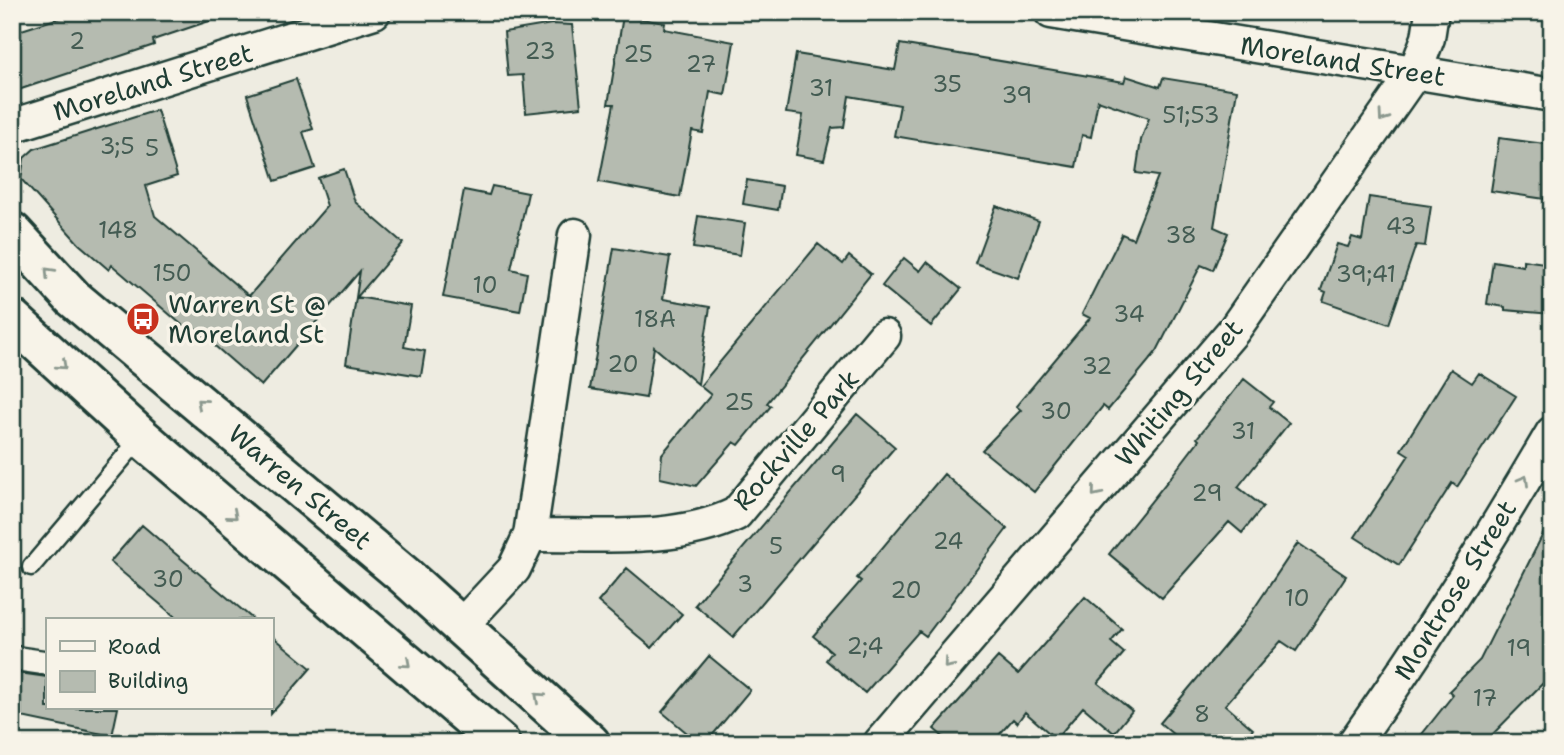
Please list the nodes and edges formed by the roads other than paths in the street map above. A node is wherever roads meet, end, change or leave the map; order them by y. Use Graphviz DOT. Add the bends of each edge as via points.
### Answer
graph roads {
  1 [pos="374,12"];
  2 [pos="1051,12"];
  3 [pos="1432,12"];
  4 [pos="1415,72"];
  5 [pos="1552,95"];
  6 [pos="12,126"];
  7 [pos="12,232"];
  8 [pos="575,235"];
  9 [pos="12,319"];
  10 [pos="884,336"];
  11 [pos="1552,433"];
  12 [pos="141,437"];
  13 [pos="530,535"];
  14 [pos="31,567"];
  15 [pos="460,627"];
  16 [pos="12,658"];
  17 [pos="46,663"];
  18 [pos="500,743"];
  19 [pos="590,743"];
  20 [pos="880,743"];
  21 [pos="1354,743"];
  1 -- 6 [label="street, Moreland Street"];
  2 -- 4 [label="street, Moreland Street"];
  3 -- 4 [label="street, Whiting Street"];
  4 -- 5 [label="street, Moreland Street"];
  4 -- 20 [label="street, Whiting Street, one-way" via="1234,330"];
  15 -- 7 [label="main road, Warren Street, one-way" via="190,393 72,298"];
  8 -- 13 [label="street"];
  9 -- 12 [label="main road, one-way"];
  10 -- 13 [label="street, Rockville Park" via="736,514 684,532"];
  21 -- 11 [label="street, Montrose Street, one-way" via="1444,610"];
  12 -- 14 [label="lane"];
  12 -- 18 [label="main road, one-way"];
  13 -- 15 [label="street" via="514,569"];
  19 -- 15 [label="main road, Warren Street, one-way"];
  16 -- 17 [label="street"];
}
